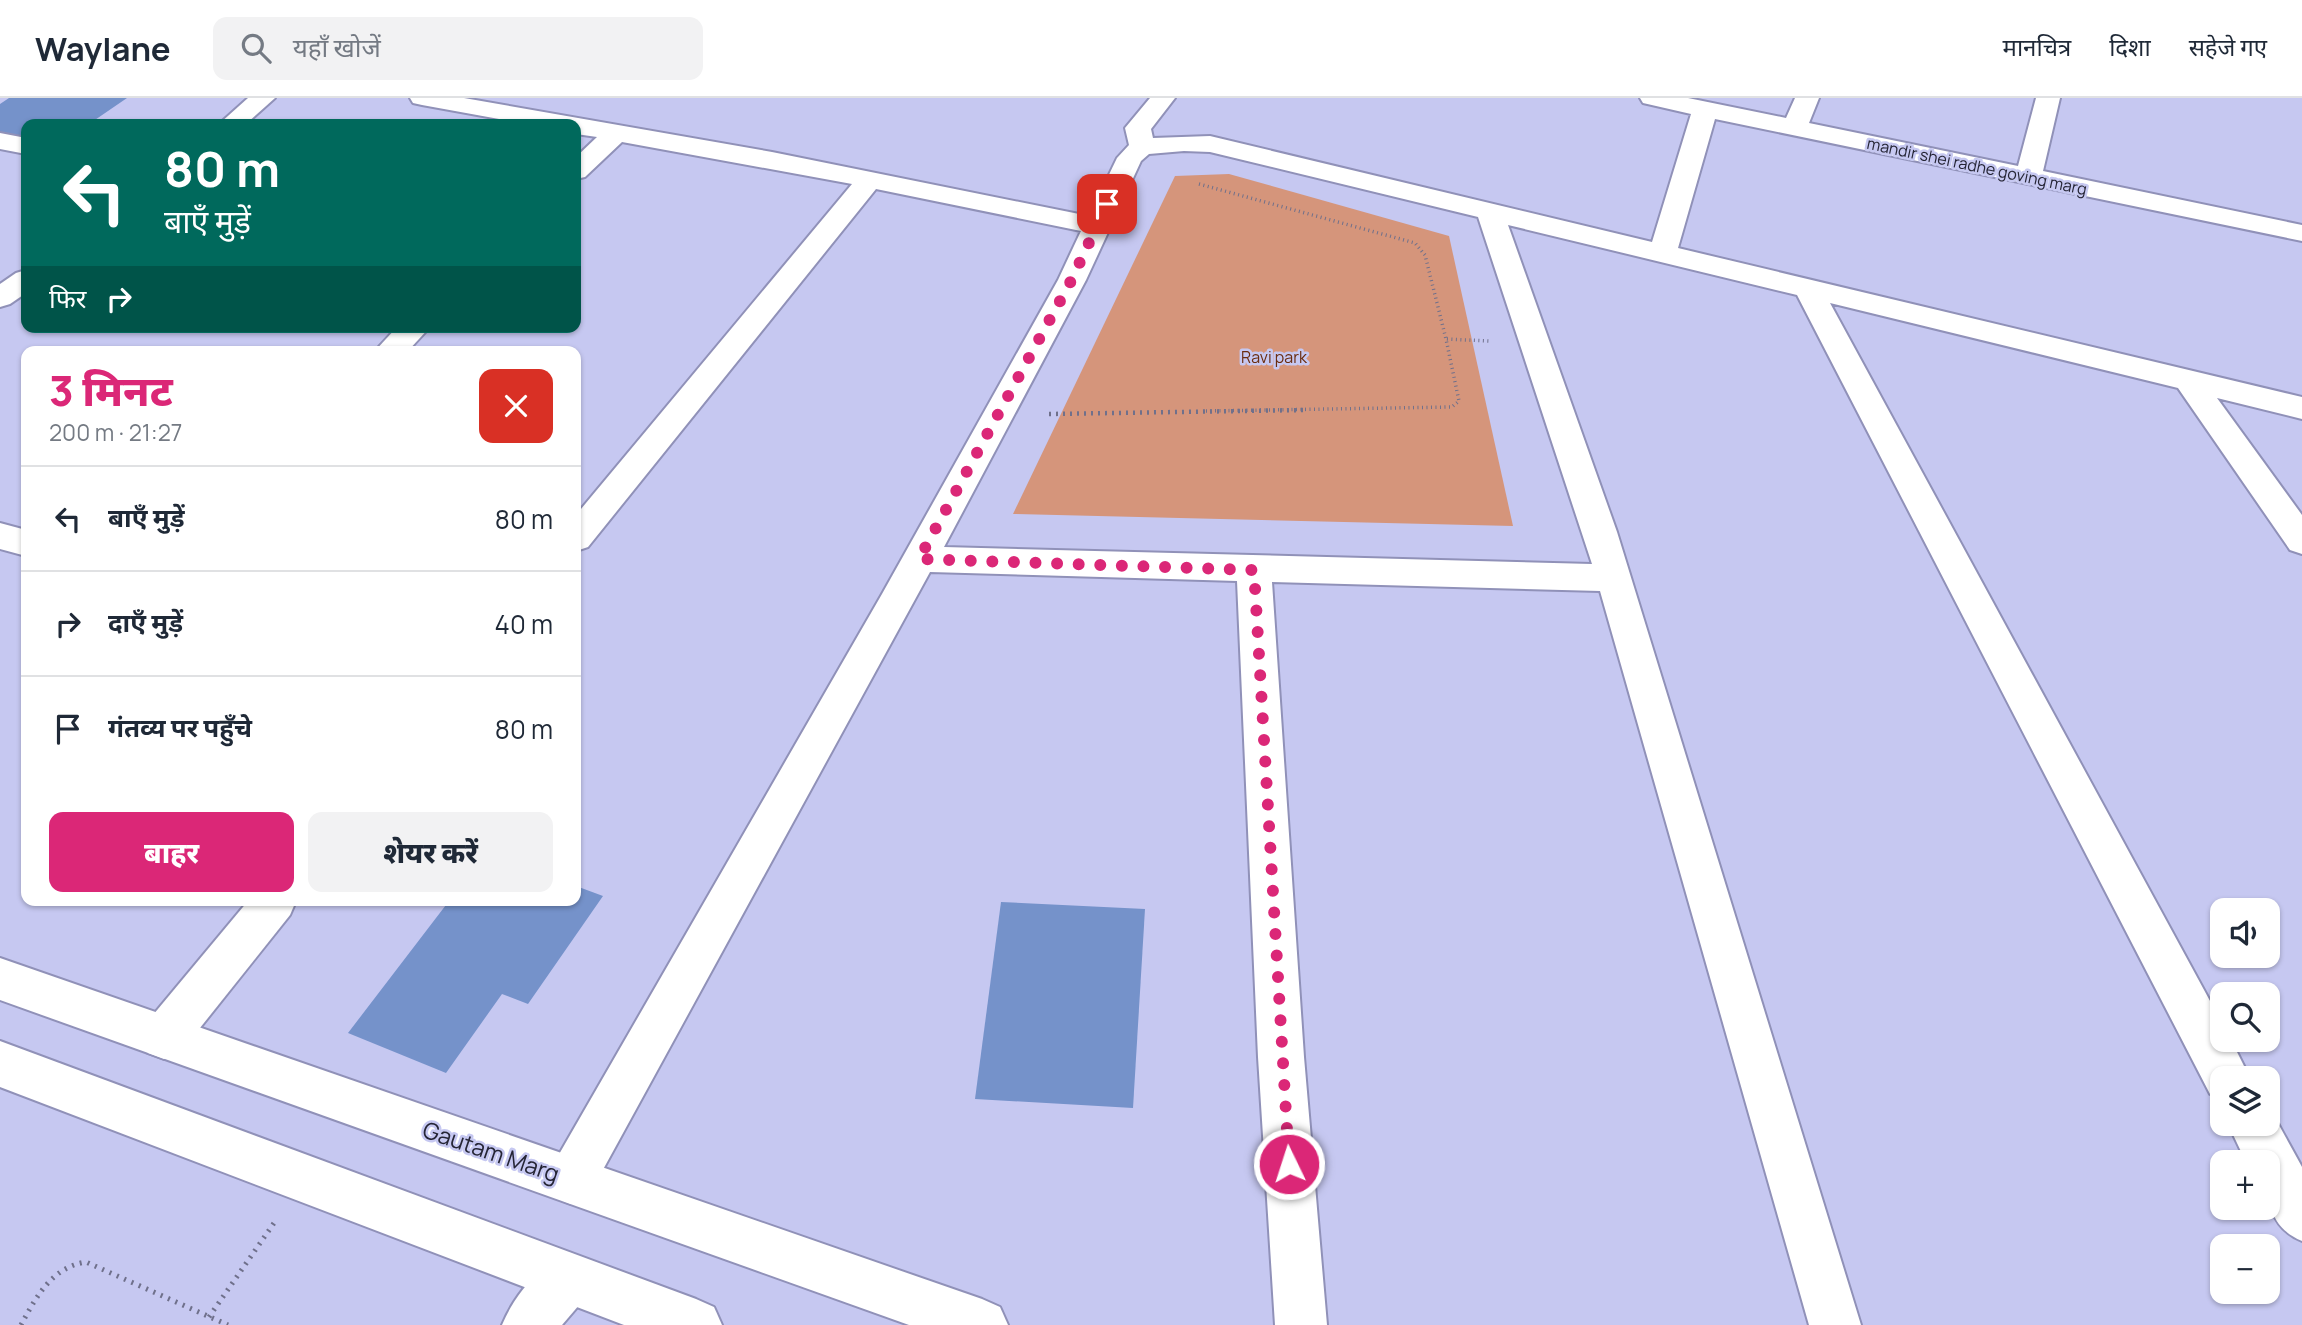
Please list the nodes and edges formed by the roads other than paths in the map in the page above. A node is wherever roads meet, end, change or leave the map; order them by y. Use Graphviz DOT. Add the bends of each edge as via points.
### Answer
graph roads {
  1 [pos="263,98"];
  2 [pos="422,98"];
  3 [pos="1163,98"];
  4 [pos="1653,98"];
  5 [pos="1807,98"];
  6 [pos="2048,98"];
  7 [pos="1705,109"];
  8 [pos="237,119"];
  9 [pos="540,119"];
  10 [pos="581,127"];
  11 [pos="1794,128"];
  12 [pos="616,133"];
  13 [pos="0,141"];
  14 [pos="21,145"];
  15 [pos="1142,147"];
  16 [pos="581,166"];
  17 [pos="2028,177"];
  18 [pos="870,180"];
  19 [pos="1491,214"];
  20 [pos="1095,226"];
  21 [pos="2302,233"];
  22 [pos="1662,256"];
  23 [pos="1808,289"];
  24 [pos="409,333"];
  25 [pos="395,346"];
  26 [pos="2189,381"];
  27 [pos="2302,408"];
  28 [pos="581,532"];
  29 [pos="0,536"];
  30 [pos="2302,541"];
  31 [pos="21,542"];
  32 [pos="919,559"];
  33 [pos="1254,570"];
  34 [pos="1613,578"];
  35 [pos="271,906"];
  36 [pos="0,979"];
  37 [pos="164,1037"];
  38 [pos="0,1064"];
  39 [pos="2221,1066"];
  40 [pos="2259,1136"];
  41 [pos="571,1180"];
  42 [pos="2302,1216"];
  43 [pos="568,1279"];
  44 [pos="528,1325"];
  45 [pos="696,1325"];
  46 [pos="982,1325"];
  47 [pos="1301,1325"];
  48 [pos="1836,1325"];
  1 -- 8 [label="street"];
  2 -- 9 [label="street"];
  3 -- 15 [label="street" via="1138,128"];
  4 -- 7 [label="street, mandir shei radhe goving marg"];
  5 -- 11 [label="street"];
  6 -- 17 [label="street"];
  7 -- 11 [label="street, mandir shei radhe goving marg"];
  7 -- 22 [label="street"];
  10 -- 12 [label="street"];
  11 -- 17 [label="street, mandir shei radhe goving marg"];
  12 -- 16 [label="street"];
  12 -- 18 [label="street"];
  13 -- 14 [label="street"];
  15 -- 19 [label="street" via="1210,144"];
  15 -- 20 [label="street" via="1130,159"];
  17 -- 21 [label="street, mandir shei radhe goving marg"];
  18 -- 20 [label="street"];
  18 -- 28 [label="street"];
  19 -- 22 [label="street"];
  19 -- 34 [label="street"];
  20 -- 32 [label="street" via="1072,279"];
  22 -- 23 [label="street"];
  23 -- 26 [label="street"];
  23 -- 39 [label="street"];
  24 -- 25 [label="street"];
  26 -- 27 [label="street"];
  26 -- 30 [label="street"];
  29 -- 31 [label="street"];
  32 -- 33 [label="street"];
  32 -- 41 [label="street"];
  33 -- 34 [label="street"];
  33 -- 47 [label="street"];
  34 -- 48 [label="street"];
  35 -- 37 [label="street"];
  36 -- 37 [label="street, Gautam Marg"];
  37 -- 41 [label="street, Gautam Marg"];
  38 -- 43 [label="street"];
  40 -- 42 [label="street"];
  41 -- 46 [label="street, Gautam Marg"];
  43 -- 44 [label="street"];
  43 -- 45 [label="street"];
}
